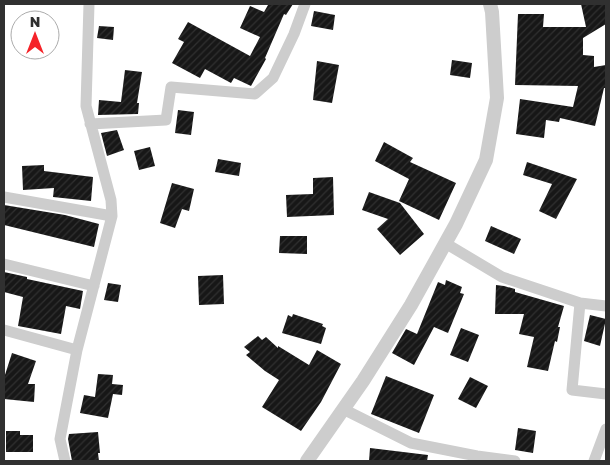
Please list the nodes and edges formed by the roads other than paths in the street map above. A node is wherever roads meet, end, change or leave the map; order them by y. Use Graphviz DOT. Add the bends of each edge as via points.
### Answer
graph roads {
  1 [pos="89,4"];
  2 [pos="305,4"];
  3 [pos="490,4"];
  4 [pos="90,124"];
  5 [pos="4,198"];
  6 [pos="112,216"];
  7 [pos="445,243"];
  8 [pos="4,264"];
  9 [pos="94,286"];
  10 [pos="580,303"];
  11 [pos="606,306"];
  12 [pos="4,330"];
  13 [pos="77,350"];
  14 [pos="606,394"];
  15 [pos="343,409"];
  16 [pos="606,429"];
  17 [pos="65,461"];
  18 [pos="306,461"];
  19 [pos="515,461"];
  20 [pos="594,461"];
  1 -- 4 [label="street" via="86,106"];
  2 -- 4 [label="street" via="273,78 255,94 171,87 166,120"];
  3 -- 7 [label="street" via="497,98 486,160"];
  4 -- 6 [label="street" via="111,200"];
  5 -- 6 [label="street"];
  6 -- 9 [label="street"];
  7 -- 10 [label="street" via="502,278"];
  7 -- 15 [label="street" via="411,305"];
  8 -- 9 [label="street"];
  9 -- 13 [label="street"];
  10 -- 11 [label="street"];
  10 -- 14 [label="street" via="572,390"];
  12 -- 13 [label="street"];
  13 -- 17 [label="street" via="60,439"];
  15 -- 18 [label="street"];
  15 -- 19 [label="street" via="411,442"];
  16 -- 20 [label="street"];
}
